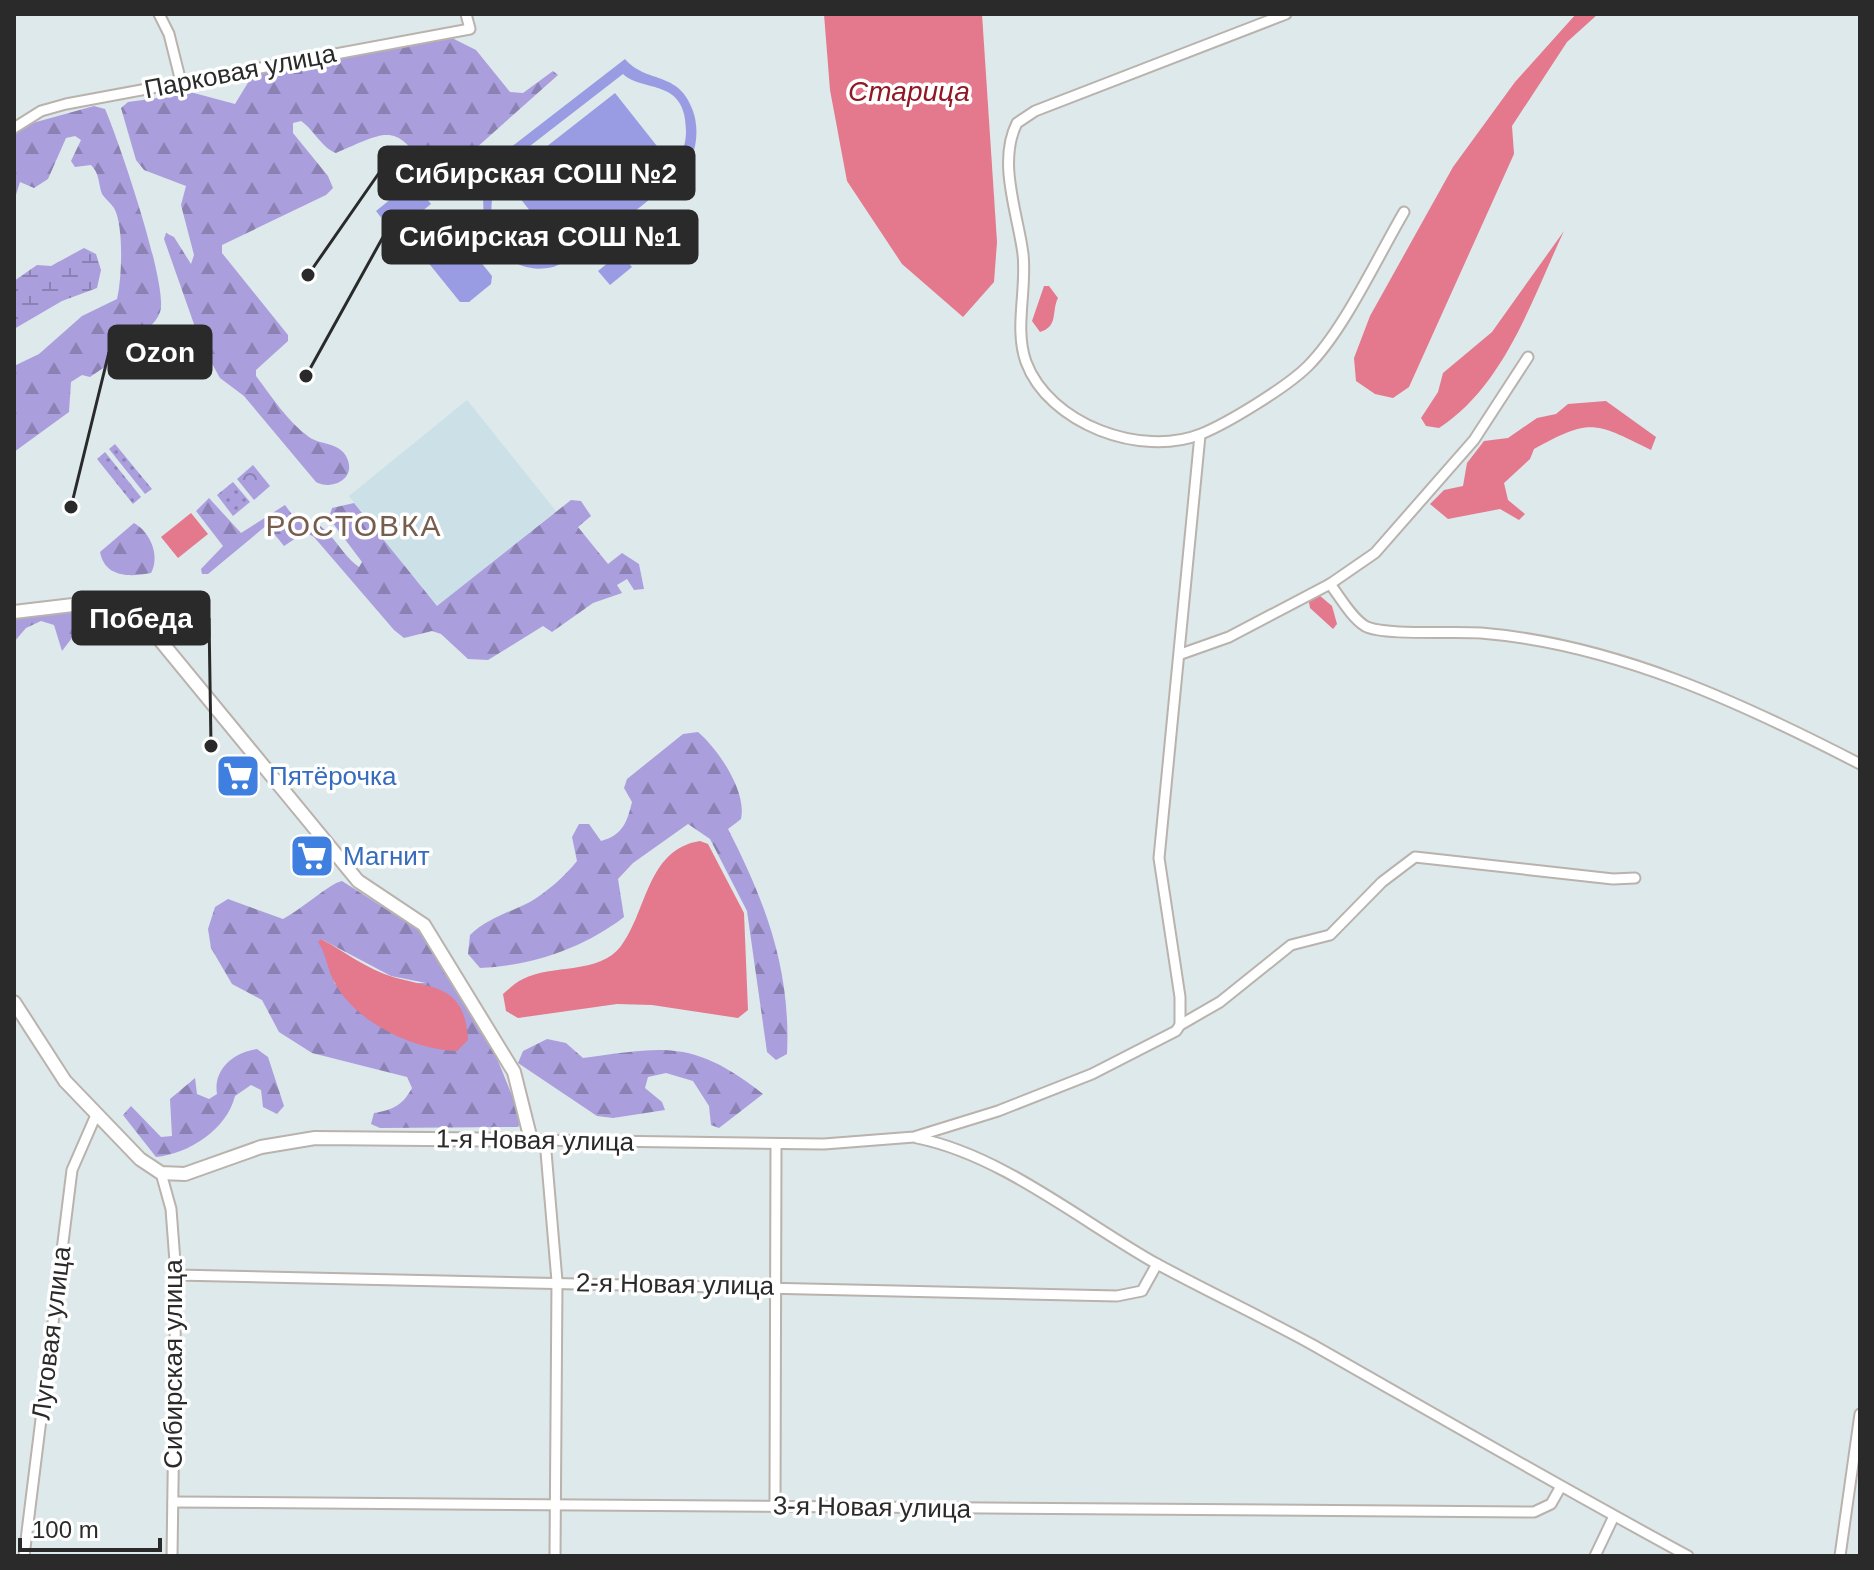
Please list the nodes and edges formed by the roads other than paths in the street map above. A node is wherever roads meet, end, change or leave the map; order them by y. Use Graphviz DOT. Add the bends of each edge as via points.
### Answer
graph roads {
  1 [pos="159,14"];
  2 [pos="466,14"];
  3 [pos="1286,14"];
  4 [pos="181,82"];
  5 [pos="14,128"];
  6 [pos="1404,212"];
  7 [pos="1528,357"];
  8 [pos="1200,435"];
  9 [pos="1330,584"];
  10 [pos="14,612"];
  11 [pos="1181,654"];
  12 [pos="1860,764"];
  13 [pos="1635,878"];
  14 [pos="14,1002"];
  15 [pos="1180,1025"];
  16 [pos="96,1115"];
  17 [pos="914,1137"];
  18 [pos="531,1140"];
  19 [pos="545,1140"];
  20 [pos="776,1144"];
  21 [pos="161,1173"];
  22 [pos="1157,1264"];
  23 [pos="176,1275"];
  24 [pos="557,1281"];
  25 [pos="773,1287"];
  26 [pos="1860,1414"];
  27 [pos="1560,1488"];
  28 [pos="173,1502"];
  29 [pos="775,1506"];
  30 [pos="555,1507"];
  31 [pos="1614,1516"];
  32 [pos="24,1556"];
  33 [pos="172,1556"];
  34 [pos="555,1556"];
  35 [pos="1595,1556"];
  36 [pos="1688,1556"];
  37 [pos="1840,1556"];
  1 -- 4 [label="street"];
  2 -- 4 [label="street, Парковая улица" via="470,29"];
  3 -- 8 [label="street" via="1035,111 1013,132 1012,194 1023,255 1022,343 1031,374 1050,398 1097,431 1139,439"];
  4 -- 5 [label="street, Парковая улица" via="53,108"];
  6 -- 8 [label="street" via="1311,363"];
  7 -- 9 [label="street" via="1474,440 1427,497 1375,553"];
  8 -- 11 [label="street"];
  9 -- 11 [label="street" via="1229,637"];
  9 -- 12 [label="street" via="1358,620 1374,629 1480,633 1591,652 1693,687"];
  10 -- 18 [label="street" via="115,600 132,606 358,881 424,925 514,1072"];
  11 -- 15 [label="street" via="1159,858"];
  13 -- 15 [label="street" via="1415,857 1330,935 1291,945 1230,995"];
  14 -- 16 [label="street" via="55,1069"];
  15 -- 17 [label="street" via="1166,1039 1092,1074"];
  16 -- 21 [label="street"];
  16 -- 32 [label="street, Луговая улица" via="72,1170"];
  17 -- 20 [label="street, 1-я Новая улица"];
  17 -- 22 [label="street" via="945,1143 986,1162"];
  18 -- 19 [label="street, 1-я Новая улица"];
  18 -- 21 [label="street, 1-я Новая улица" via="315,1138 261,1147 185,1174"];
  19 -- 20 [label="street, 1-я Новая улица"];
  19 -- 24 [label="street"];
  20 -- 25 [label="street"];
  21 -- 23 [label="street, Сибирская улица" via="171,1209"];
  22 -- 25 [label="street, 2-я Новая улица" via="1149,1283 1132,1295"];
  22 -- 27 [label="street" via="1311,1344"];
  23 -- 24 [label="street, 2-я Новая улица"];
  23 -- 28 [label="street, Сибирская улица"];
  24 -- 25 [label="street, 2-я Новая улица"];
  24 -- 30 [label="street"];
  25 -- 29 [label="street"];
  26 -- 37 [label="street"];
  27 -- 29 [label="street, 3-я Новая улица" via="1551,1504 1534,1512"];
  27 -- 31 [label="street"];
  28 -- 30 [label="street, 3-я Новая улица"];
  28 -- 33 [label="street, Сибирская улица"];
  29 -- 30 [label="street, 3-я Новая улица"];
  30 -- 34 [label="street"];
  31 -- 35 [label="street"];
  31 -- 36 [label="street"];
}
